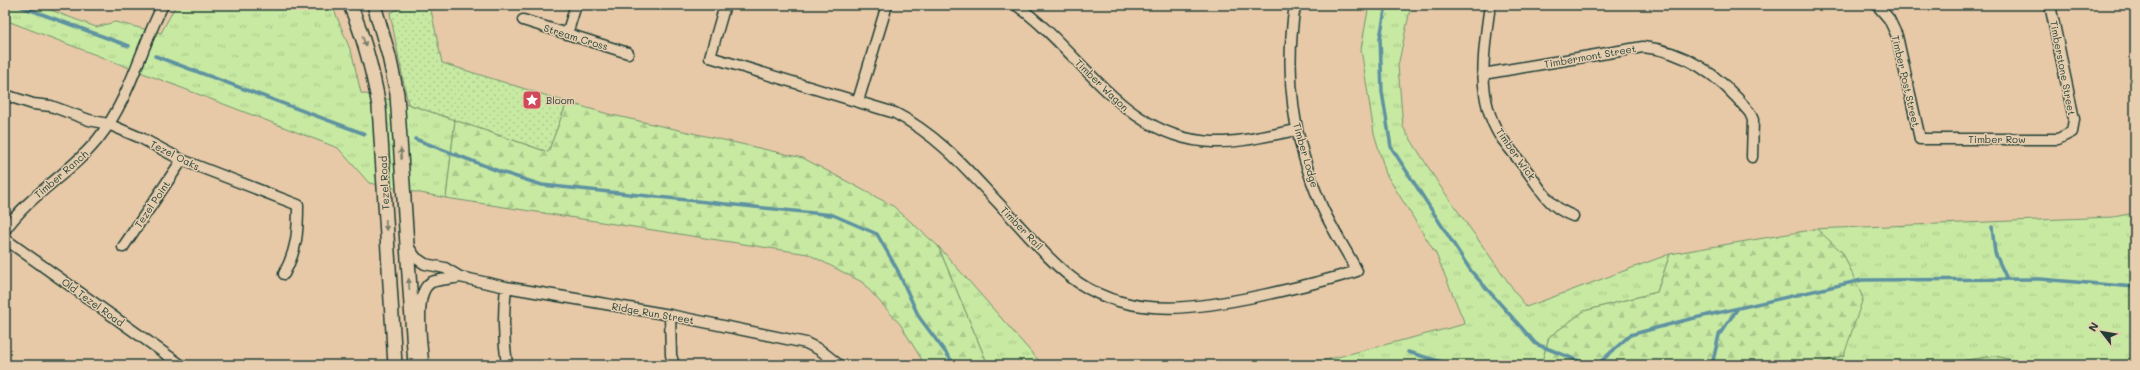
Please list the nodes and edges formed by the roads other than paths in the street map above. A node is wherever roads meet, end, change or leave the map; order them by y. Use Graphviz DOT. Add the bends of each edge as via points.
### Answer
graph roads {
  1 [pos="164,5"];
  2 [pos="350,5"];
  3 [pos="374,5"];
  4 [pos="576,5"];
  5 [pos="725,5"];
  6 [pos="887,5"];
  7 [pos="1016,5"];
  8 [pos="1295,5"];
  9 [pos="1490,5"];
  10 [pos="1877,5"];
  11 [pos="2050,5"];
  12 [pos="523,20"];
  13 [pos="567,34"];
  14 [pos="628,53"];
  15 [pos="1483,74"];
  16 [pos="5,95"];
  17 [pos="858,101"];
  18 [pos="108,124"];
  19 [pos="1297,130"];
  20 [pos="2072,132"];
  21 [pos="1920,139"];
  22 [pos="1752,157"];
  23 [pos="182,160"];
  24 [pos="1573,216"];
  25 [pos="5,230"];
  26 [pos="5,239"];
  27 [pos="406,244"];
  28 [pos="123,247"];
  29 [pos="1357,271"];
  30 [pos="284,274"];
  31 [pos="460,277"];
  32 [pos="506,287"];
  33 [pos="670,315"];
  34 [pos="181,365"];
  35 [pos="395,365"];
  36 [pos="415,365"];
  37 [pos="423,365"];
  38 [pos="507,365"];
  39 [pos="674,365"];
  40 [pos="839,365"];
  1 -- 18 [label="street, Timber Ranch" via="127,91"];
  2 -- 35 [label="main road, Tezel Road, one-way" via="375,80 379,106"];
  27 -- 3 [label="main road, Tezel Road, one-way" via="397,94"];
  4 -- 13 [label="street"];
  5 -- 17 [label="street, Timber Rail" via="710,56"];
  6 -- 17 [label="street"];
  7 -- 19 [label="street, Timber Wagon" via="1036,19 1126,110 1157,129 1191,139 1214,142 1249,139"];
  8 -- 19 [label="street, Timber Lodge" via="1290,39 1290,73"];
  9 -- 15 [label="street, Timber Wick" via="1484,43"];
  10 -- 21 [label="street, Timber Post Street" via="1889,19 1897,36"];
  11 -- 20 [label="street, Timberstone Street" via="2074,119"];
  12 -- 13 [label="street, Stream Cross"];
  13 -- 14 [label="street, Stream Cross"];
  15 -- 22 [label="street, Timbermont Street" via="1643,47 1669,51 1709,72 1750,113 1753,120"];
  15 -- 24 [label="street, Timber Wick" via="1486,100 1500,135 1554,207"];
  16 -- 18 [label="street, Tezel Oaks" via="33,104 52,106 89,120"];
  17 -- 29 [label="street, Timber Rail" via="895,113 941,142 1066,273 1092,291 1113,300 1152,308 1204,306 1317,284"];
  18 -- 23 [label="street, Tezel Oaks"];
  18 -- 25 [label="street, Timber Ranch" via="87,152 32,199"];
  19 -- 29 [label="street, Timber Lodge" via="1323,208"];
  20 -- 21 [label="street, Timber Row" via="2058,139"];
  23 -- 28 [label="street, Tezel Point"];
  23 -- 30 [label="street, Tezel Oaks" via="298,206 298,235 293,257"];
  26 -- 34 [label="street, Old Tezel Road"];
  27 -- 31 [label="street, Ridge Run Street" via="416,258 445,268"];
  36 -- 27 [label="main road, Tezel Road, one-way"];
  31 -- 32 [label="street, Ridge Run Street"];
  31 -- 37 [label="street, Ridge Run Street" via="433,282 426,286 422,295 420,305"];
  32 -- 33 [label="street, Ridge Run Street"];
  32 -- 38 [label="street" via="503,312"];
  33 -- 39 [label="street" via="671,355"];
  33 -- 40 [label="street, Ridge Run Street" via="806,343"];
}
